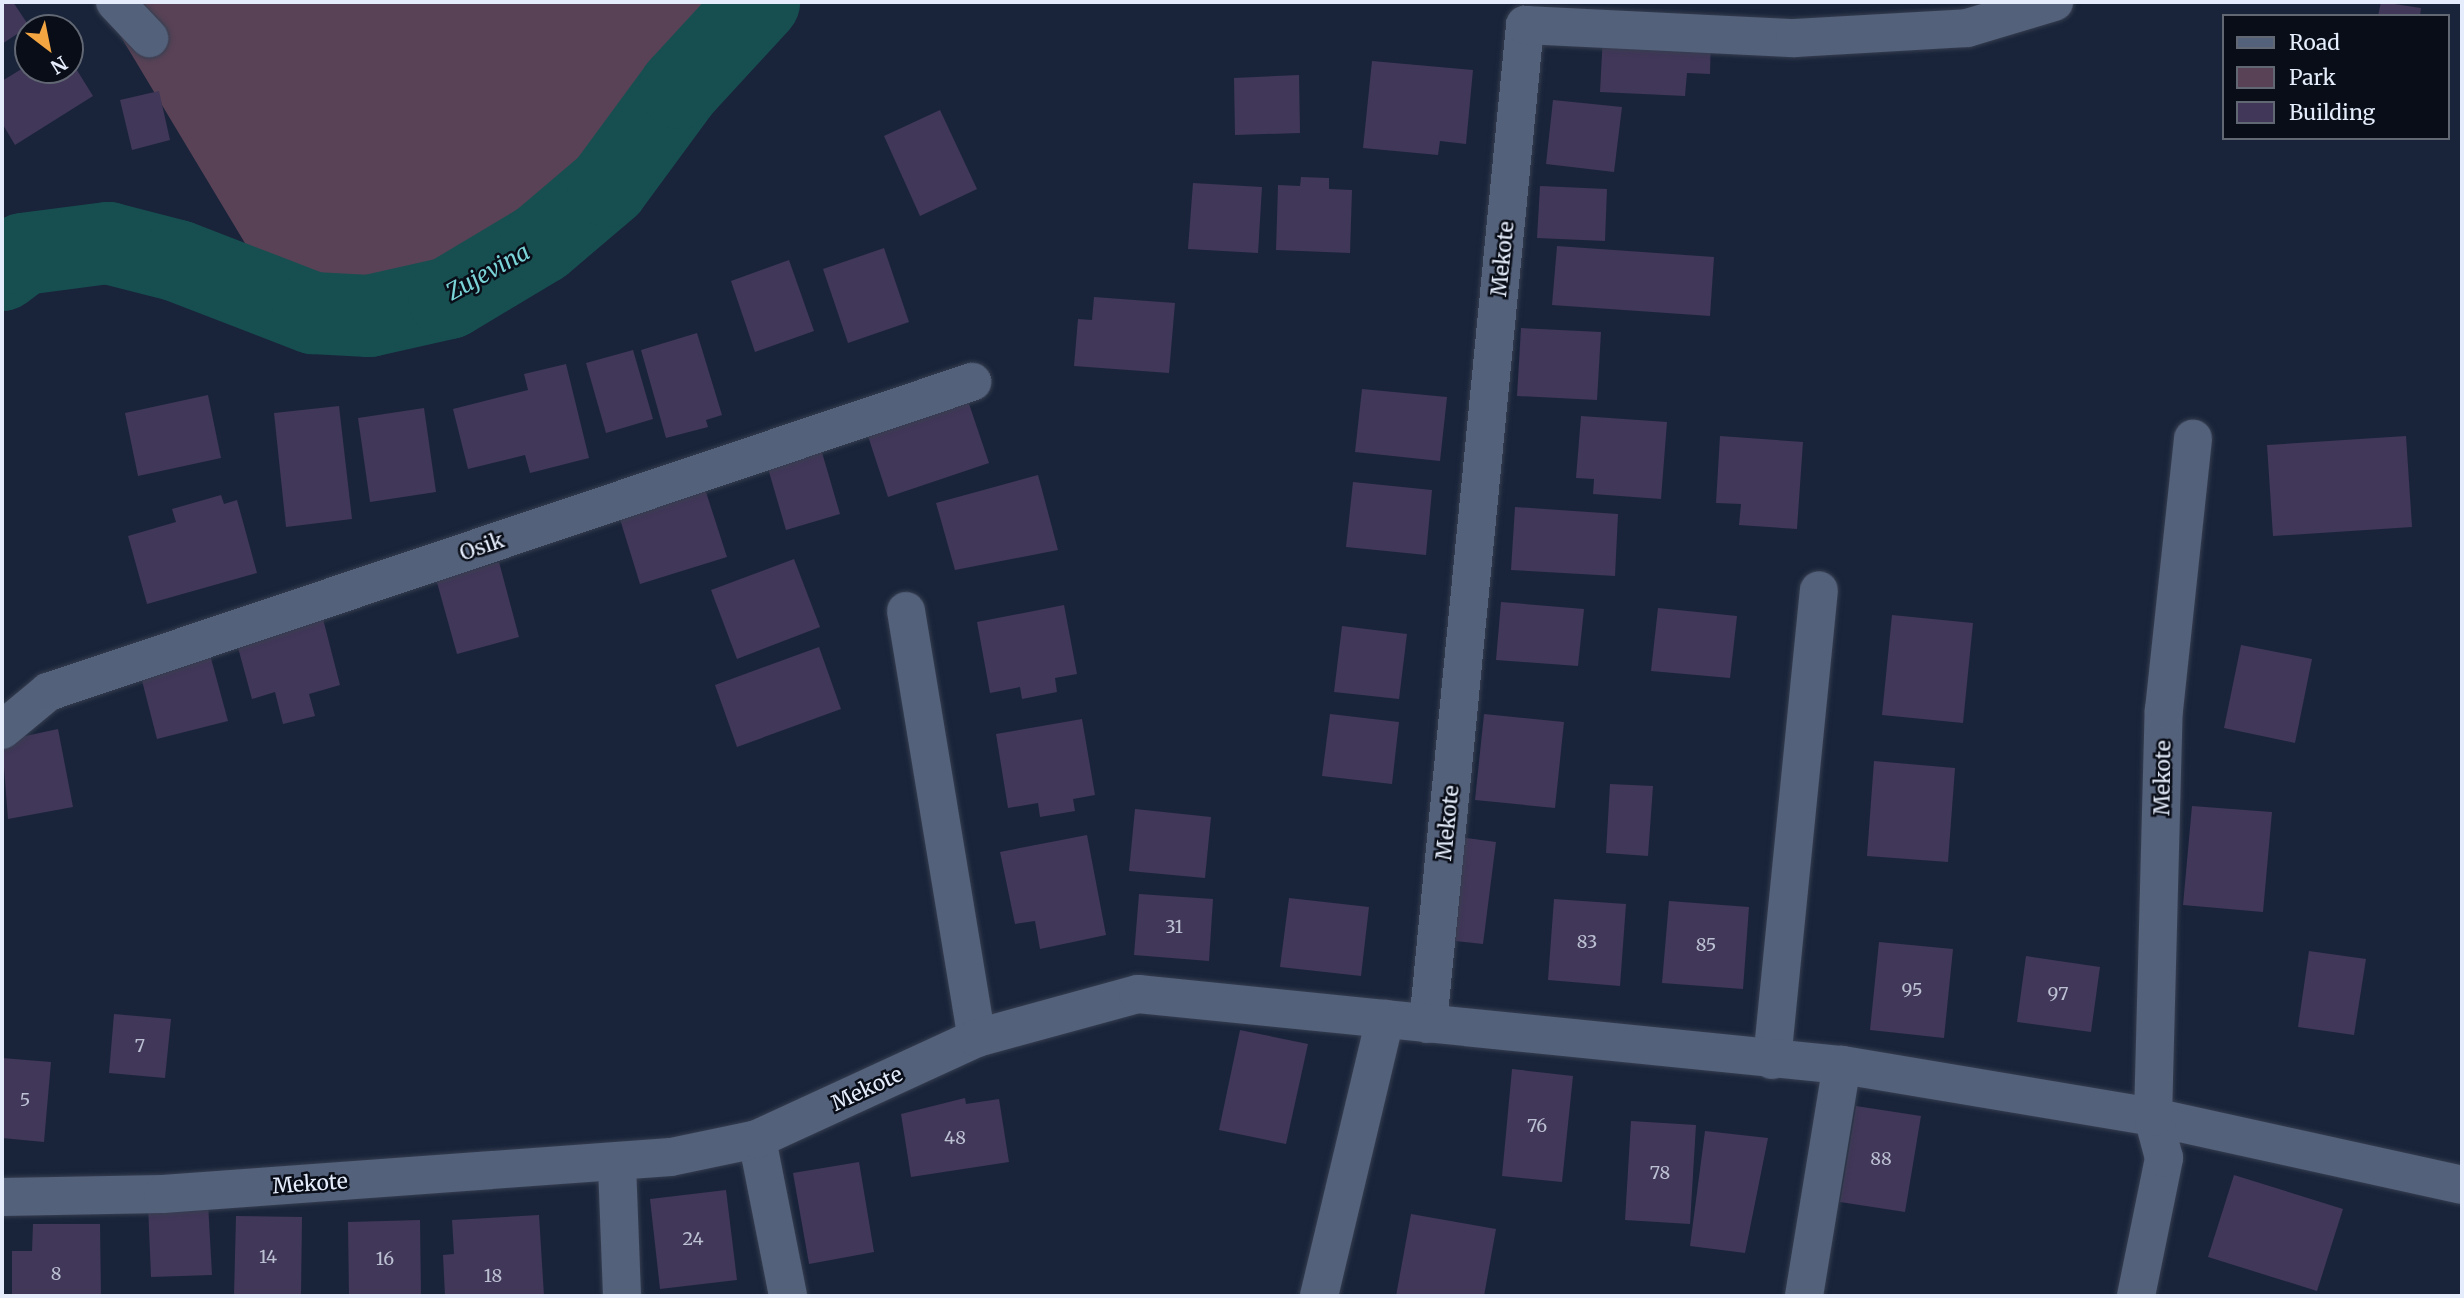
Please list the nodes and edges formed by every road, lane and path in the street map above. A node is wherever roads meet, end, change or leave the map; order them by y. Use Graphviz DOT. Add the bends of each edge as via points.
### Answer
graph roads {
  1 [pos="115,2"];
  2 [pos="2054,2"];
  3 [pos="149,38"];
  4 [pos="972,382"];
  5 [pos="2193,439"];
  6 [pos="1819,590"];
  7 [pos="906,611"];
  8 [pos="2,730"];
  9 [pos="1385,1019"];
  10 [pos="1428,1024"];
  11 [pos="977,1038"];
  12 [pos="1772,1060"];
  13 [pos="1842,1065"];
  14 [pos="2153,1117"];
  15 [pos="757,1139"];
  16 [pos="617,1165"];
  17 [pos="2462,1185"];
  18 [pos="2,1197"];
  19 [pos="622,1296"];
  20 [pos="788,1296"];
  21 [pos="1319,1296"];
  22 [pos="1804,1296"];
  23 [pos="2136,1296"];
  1 -- 3 [label="street"];
  2 -- 10 [label="street, Mekote" via="1967,28 1795,38 1525,25"];
  4 -- 8 [label="street, Osik" via="48,692"];
  5 -- 14 [label="street, Mekote" via="2164,710"];
  6 -- 12 [label="street"];
  7 -- 11 [label="street"];
  9 -- 10 [label="street, Mekote"];
  9 -- 11 [label="street, Mekote" via="1138,994"];
  9 -- 21 [label="street"];
  10 -- 12 [label="street, Mekote"];
  11 -- 15 [label="street, Mekote"];
  12 -- 13 [label="street, Mekote"];
  13 -- 14 [label="street, Mekote"];
  13 -- 22 [label="street"];
  14 -- 17 [label="street, Mekote"];
  14 -- 23 [label="street, Mekote" via="2164,1158"];
  15 -- 16 [label="street, Mekote"];
  15 -- 20 [label="street"];
  16 -- 18 [label="street, Mekote" via="163,1194"];
  16 -- 19 [label="street"];
}
